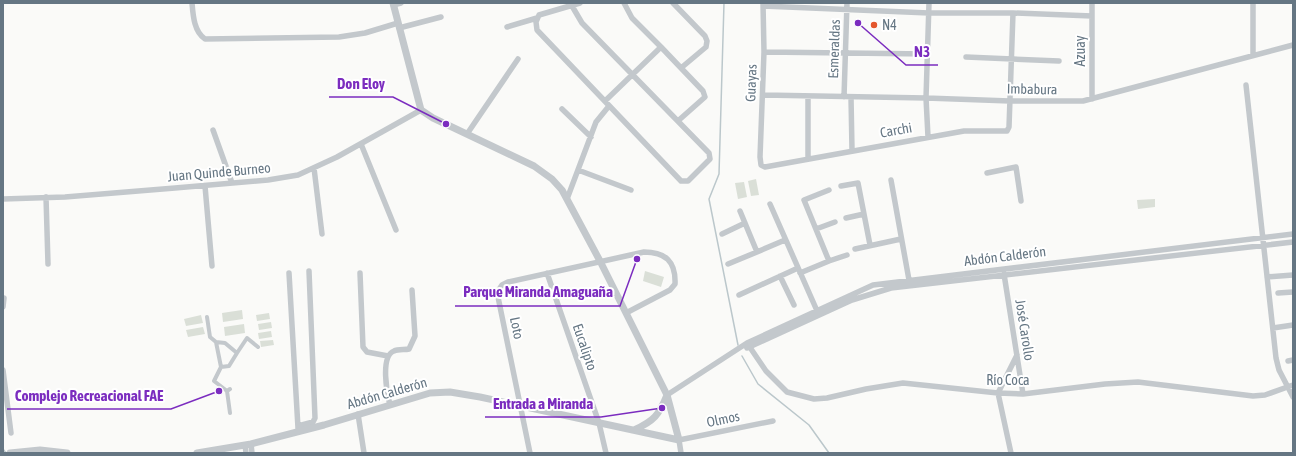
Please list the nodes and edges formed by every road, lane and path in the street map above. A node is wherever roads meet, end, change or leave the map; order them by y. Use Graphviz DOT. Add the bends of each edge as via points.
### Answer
graph roads {
  1 [pos="192,3"];
  2 [pos="401,3"];
  3 [pos="580,3"];
  4 [pos="624,3"];
  5 [pos="673,3"];
  6 [pos="929,3"];
  7 [pos="1092,3"];
  8 [pos="1253,3"];
  9 [pos="393,4"];
  10 [pos="763,4"];
  11 [pos="572,6"];
  12 [pos="847,6"];
  13 [pos="929,13"];
  14 [pos="1013,13"];
  15 [pos="1092,16"];
  16 [pos="441,17"];
  17 [pos="537,18"];
  18 [pos="398,25"];
  19 [pos="507,27"];
  20 [pos="1293,45"];
  21 [pos="661,46"];
  22 [pos="764,52"];
  23 [pos="846,53"];
  24 [pos="928,54"];
  25 [pos="1252,55"];
  26 [pos="966,57"];
  27 [pos="518,59"];
  28 [pos="1012,59"];
  29 [pos="1059,61"];
  30 [pos="681,68"];
  31 [pos="633,74"];
  32 [pos="1246,85"];
  33 [pos="763,95"];
  34 [pos="808,96"];
  35 [pos="844,96"];
  36 [pos="851,97"];
  37 [pos="926,98"];
  38 [pos="1092,98"];
  39 [pos="605,101"];
  40 [pos="1010,101"];
  41 [pos="609,106"];
  42 [pos="562,109"];
  43 [pos="421,110"];
  44 [pos="679,120"];
  45 [pos="213,130"];
  46 [pos="467,134"];
  47 [pos="591,137"];
  48 [pos="928,137"];
  49 [pos="361,144"];
  50 [pos="852,150"];
  51 [pos="808,159"];
  52 [pos="761,165"];
  53 [pos="314,168"];
  54 [pos="578,170"];
  55 [pos="987,173"];
  56 [pos="891,180"];
  57 [pos="232,183"];
  58 [pos="205,186"];
  59 [pos="840,186"];
  60 [pos="631,190"];
  61 [pos="829,190"];
  62 [pos="46,197"];
  63 [pos="3,198"];
  64 [pos="567,199"];
  65 [pos="1021,200"];
  66 [pos="770,204"];
  67 [pos="740,211"];
  68 [pos="864,214"];
  69 [pos="846,218"];
  70 [pos="835,222"];
  71 [pos="745,223"];
  72 [pos="816,229"];
  73 [pos="396,230"];
  74 [pos="322,234"];
  75 [pos="722,234"];
  76 [pos="1293,234"];
  77 [pos="1263,238"];
  78 [pos="902,239"];
  79 [pos="785,240"];
  80 [pos="1293,242"];
  81 [pos="870,245"];
  82 [pos="1264,245"];
  83 [pos="855,249"];
  84 [pos="757,252"];
  85 [pos="846,255"];
  86 [pos="600,261"];
  87 [pos="829,261"];
  88 [pos="48,264"];
  89 [pos="728,264"];
  90 [pos="212,266"];
  91 [pos="1003,269"];
  92 [pos="799,270"];
  93 [pos="309,271"];
  94 [pos="360,273"];
  95 [pos="547,273"];
  96 [pos="290,274"];
  97 [pos="1293,275"];
  98 [pos="780,276"];
  99 [pos="1004,276"];
  100 [pos="1267,277"];
  101 [pos="909,280"];
  102 [pos="412,290"];
  103 [pos="1293,292"];
  104 [pos="1278,293"];
  105 [pos="739,295"];
  106 [pos="5,297"];
  107 [pos="794,305"];
  108 [pos="3,307"];
  109 [pos="818,312"];
  110 [pos="626,313"];
  111 [pos="207,317"];
  112 [pos="1293,325"];
  113 [pos="1273,328"];
  114 [pos="216,342"];
  115 [pos="749,345"];
  116 [pos="258,347"];
  117 [pos="237,353"];
  118 [pos="1017,355"];
  119 [pos="388,356"];
  120 [pos="221,366"];
  121 [pos="3,370"];
  122 [pos="1291,385"];
  123 [pos="998,394"];
  124 [pos="1023,394"];
  125 [pos="667,395"];
  126 [pos="1293,397"];
  127 [pos="390,405"];
  128 [pos="520,406"];
  129 [pos="230,413"];
  130 [pos="358,414"];
  131 [pos="314,420"];
  132 [pos="773,421"];
  133 [pos="599,423"];
  134 [pos="321,426"];
  135 [pos="298,429"];
  136 [pos="634,430"];
  137 [pos="11,433"];
  138 [pos="679,440"];
  139 [pos="247,447"];
  140 [pos="10,453"];
  141 [pos="67,453"];
  142 [pos="197,453"];
  143 [pos="252,453"];
  144 [pos="364,453"];
  145 [pos="530,453"];
  146 [pos="606,453"];
  147 [pos="681,453"];
  148 [pos="1011,453"];
  1 -- 18 [label="street" via="194,21 200,36 205,39 339,37"];
  2 -- 9 [label="street"];
  3 -- 11 [label="street"];
  4 -- 21 [label="street" via="632,18"];
  5 -- 30 [label="street" via="707,41 704,49"];
  6 -- 13 [label="street"];
  7 -- 15 [label="street, Azuay"];
  8 -- 25 [label="street"];
  9 -- 18 [label="street"];
  10 -- 12 [label="street"];
  10 -- 22 [label="street, Guayas"];
  11 -- 17 [label="street"];
  11 -- 31 [label="street" via="582,23"];
  12 -- 13 [label="street"];
  12 -- 23 [label="street, Esmeraldas"];
  13 -- 14 [label="street"];
  13 -- 24 [label="street"];
  14 -- 15 [label="street"];
  14 -- 28 [label="street"];
  15 -- 38 [label="street, Azuay"];
  16 -- 18 [label="street"];
  17 -- 19 [label="street"];
  17 -- 39 [label="street" via="536,26 540,34"];
  18 -- 43 [label="street"];
  20 -- 25 [label="street, Imbabura"];
  21 -- 30 [label="street"];
  21 -- 31 [label="street"];
  22 -- 23 [label="street"];
  22 -- 33 [label="street, Guayas"];
  23 -- 24 [label="street"];
  23 -- 35 [label="street, Esmeraldas"];
  24 -- 37 [label="street"];
  25 -- 38 [label="street, Imbabura"];
  26 -- 28 [label="street"];
  27 -- 46 [label="street"];
  28 -- 29 [label="street"];
  28 -- 40 [label="street"];
  30 -- 44 [label="street" via="705,97"];
  31 -- 39 [label="street"];
  31 -- 44 [label="street"];
  32 -- 77 [label="street"];
  33 -- 34 [label="street, Imbabura"];
  33 -- 52 [label="street, Guayas"];
  34 -- 35 [label="street, Imbabura"];
  34 -- 51 [label="street"];
  35 -- 36 [label="street, Imbabura"];
  36 -- 37 [label="street, Imbabura"];
  36 -- 50 [label="street"];
  37 -- 40 [label="street, Imbabura"];
  37 -- 48 [label="street"];
  38 -- 40 [label="street, Imbabura" via="1072,102"];
  39 -- 41 [label="street"];
  40 -- 48 [label="street, Carchi" via="1010,127 1007,131 964,131"];
  41 -- 44 [label="street" via="681,180 688,181 710,156"];
  41 -- 47 [label="street" via="596,122"];
  42 -- 47 [label="street"];
  43 -- 46 [label="street"];
  43 -- 49 [label="street, Juan Quinde Burneo"];
  45 -- 57 [label="street"];
  46 -- 64 [label="street" via="534,166 552,180"];
  47 -- 54 [label="street"];
  48 -- 50 [label="street, Carchi"];
  49 -- 53 [label="street, Juan Quinde Burneo"];
  49 -- 73 [label="street"];
  50 -- 51 [label="street, Carchi"];
  51 -- 52 [label="street, Carchi" via="770,167"];
  53 -- 57 [label="street, Juan Quinde Burneo" via="298,175"];
  53 -- 74 [label="street"];
  54 -- 60 [label="street"];
  54 -- 64 [label="street"];
  55 -- 65 [label="street" via="1016,168"];
  56 -- 78 [label="street"];
  57 -- 58 [label="street, Juan Quinde Burneo"];
  58 -- 62 [label="street, Juan Quinde Burneo"];
  58 -- 90 [label="street"];
  59 -- 68 [label="street" via="858,183"];
  61 -- 72 [label="street" via="804,200"];
  62 -- 63 [label="street, Juan Quinde Burneo"];
  62 -- 88 [label="street"];
  64 -- 86 [label="street"];
  66 -- 79 [label="street"];
  67 -- 71 [label="street"];
  68 -- 69 [label="street"];
  68 -- 81 [label="street"];
  70 -- 72 [label="street"];
  71 -- 75 [label="street"];
  71 -- 84 [label="street"];
  72 -- 87 [label="street"];
  76 -- 77 [label="street, Abdón Calderón"];
  77 -- 82 [label="street"];
  77 -- 91 [label="street, Abdón Calderón"];
  78 -- 81 [label="street"];
  78 -- 101 [label="street"];
  79 -- 84 [label="street"];
  79 -- 92 [label="street"];
  80 -- 82 [label="street, Abdón Calderón"];
  81 -- 83 [label="street"];
  82 -- 99 [label="street, Abdón Calderón"];
  82 -- 100 [label="street"];
  84 -- 89 [label="street"];
  85 -- 87 [label="street"];
  86 -- 95 [label="street, Loto"];
  86 -- 110 [label="street"];
  86 -- 110 [label="street, Loto" via="656,252 666,257 673,266 675,284 670,290"];
  87 -- 92 [label="street"];
  91 -- 99 [label="street, José Carollo"];
  91 -- 101 [label="street, Abdón Calderón"];
  92 -- 98 [label="street"];
  92 -- 109 [label="street"];
  93 -- 131 [label="street"];
  94 -- 119 [label="street" via="363,347 367,352"];
  95 -- 128 [label="street, Loto" via="508,282 498,291"];
  95 -- 133 [label="street, Eucalipto"];
  96 -- 135 [label="street"];
  97 -- 100 [label="street"];
  98 -- 105 [label="street"];
  98 -- 107 [label="street"];
  99 -- 109 [label="street, Abdón Calderón" via="891,288"];
  99 -- 118 [label="street, José Carollo"];
  100 -- 113 [label="street"];
  101 -- 109 [label="street, Abdón Calderón" via="873,284"];
  102 -- 119 [label="street" via="415,336 412,346 409,349 394,350"];
  103 -- 104 [label="street"];
  106 -- 108 [label="street"];
  109 -- 115 [label="street, Abdón Calderón"];
  110 -- 125 [label="street"];
  111 -- 114 [label="street" via="210,337"];
  112 -- 113 [label="street"];
  113 -- 122 [label="street" via="1279,370"];
  114 -- 117 [label="street" via="225,343"];
  114 -- 120 [label="street"];
  115 -- 123 [label="street, Río Coca" via="766,371 787,392 814,399 903,383"];
  115 -- 125 [label="street, Abdón Calderón"];
  116 -- 117 [label="street" via="247,338"];
  117 -- 120 [label="street" via="229,366"];
  118 -- 123 [label="street"];
  118 -- 124 [label="street, José Carollo"];
  119 -- 127 [label="street" via="386,372"];
  120 -- 129 [label="street" via="214,381 228,390"];
  121 -- 137 [label="street"];
  122 -- 124 [label="street, Río Coca" via="1265,395 1253,396 1138,382"];
  122 -- 126 [label="street"];
  123 -- 124 [label="street, Río Coca"];
  123 -- 148 [label="street"];
  125 -- 136 [label="street" via="659,415 648,424"];
  125 -- 138 [label="street"];
  127 -- 128 [label="street, Abdón Calderón" via="420,395 450,392"];
  127 -- 130 [label="street, Abdón Calderón"];
  128 -- 133 [label="street, Abdón Calderón"];
  128 -- 145 [label="street, Loto"];
  130 -- 134 [label="street, Abdón Calderón"];
  130 -- 144 [label="street"];
  131 -- 134 [label="street"];
  131 -- 135 [label="street"];
  132 -- 138 [label="street, Olmos"];
  133 -- 136 [label="street, Abdón Calderón"];
  133 -- 146 [label="street, Eucalipto"];
  134 -- 135 [label="street, Abdón Calderón"];
  135 -- 139 [label="street, Abdón Calderón"];
  136 -- 138 [label="street, Abdón Calderón"];
  138 -- 147 [label="street"];
  139 -- 142 [label="street, Abdón Calderón"];
  139 -- 143 [label="street"];
  140 -- 141 [label="street" via="40,450"];
}
